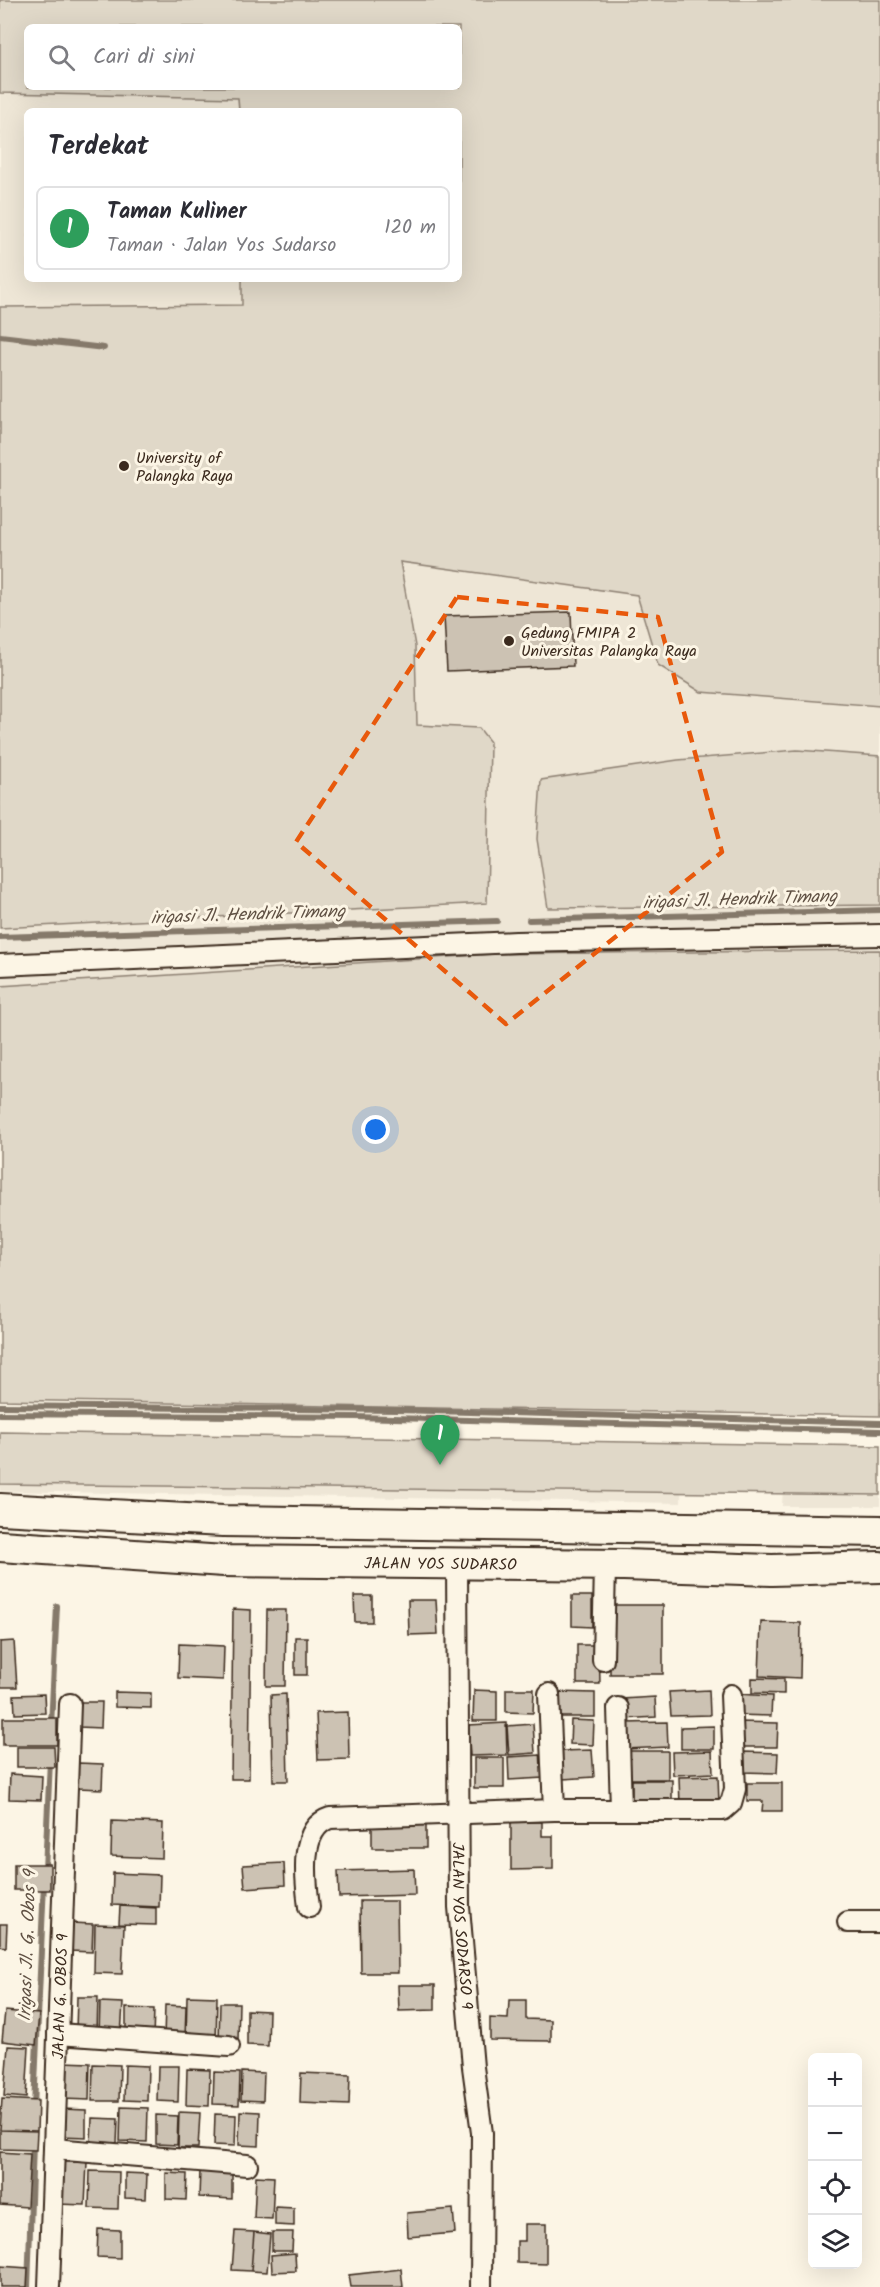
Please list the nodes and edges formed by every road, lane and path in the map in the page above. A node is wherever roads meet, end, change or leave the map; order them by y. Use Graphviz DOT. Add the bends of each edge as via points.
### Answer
graph roads {
  1 [pos="880,935"];
  2 [pos="0,965"];
  3 [pos="0,1509"];
  4 [pos="874,1531"];
  5 [pos="0,1546"];
  6 [pos="457,1563"];
  7 [pos="605,1565"];
  8 [pos="875,1567"];
  9 [pos="603,1660"];
  10 [pos="549,1694"];
  11 [pos="731,1695"];
  12 [pos="70,1704"];
  13 [pos="618,1708"];
  14 [pos="621,1809"];
  15 [pos="554,1810"];
  16 [pos="459,1814"];
  17 [pos="309,1907"];
  18 [pos="848,1922"];
  19 [pos="880,1922"];
  20 [pos="58,2034"];
  21 [pos="229,2046"];
  22 [pos="54,2149"];
  23 [pos="247,2165"];
  24 [pos="49,2287"];
  25 [pos="481,2287"];
  1 -- 2 [label="street" via="516,942"];
  3 -- 4 [label="main road" via="223,1521"];
  4 -- 8 [label="main road"];
  5 -- 6 [label="main road, JALAN YOS SUDARSO" via="224,1560"];
  6 -- 7 [label="main road, JALAN YOS SUDARSO"];
  6 -- 16 [label="street, JALAN YOS SODARSO 9"];
  7 -- 8 [label="main road, JALAN YOS SUDARSO" via="772,1570"];
  7 -- 9 [label="street"];
  10 -- 15 [label="street"];
  11 -- 14 [label="street" via="735,1789 732,1803 723,1810"];
  12 -- 20 [label="street, JALAN G. OBOS 9"];
  13 -- 14 [label="street"];
  14 -- 15 [label="street"];
  15 -- 16 [label="street"];
  16 -- 17 [label="street" via="324,1820 312,1834 309,1846 305,1879"];
  16 -- 25 [label="street, JALAN YOS SODARSO 9" via="459,1907 483,2148"];
  18 -- 19 [label="street"];
  20 -- 21 [label="street"];
  20 -- 22 [label="street, JALAN G. OBOS 9"];
  22 -- 23 [label="street"];
  22 -- 24 [label="street, JALAN G. OBOS 9"];
}
